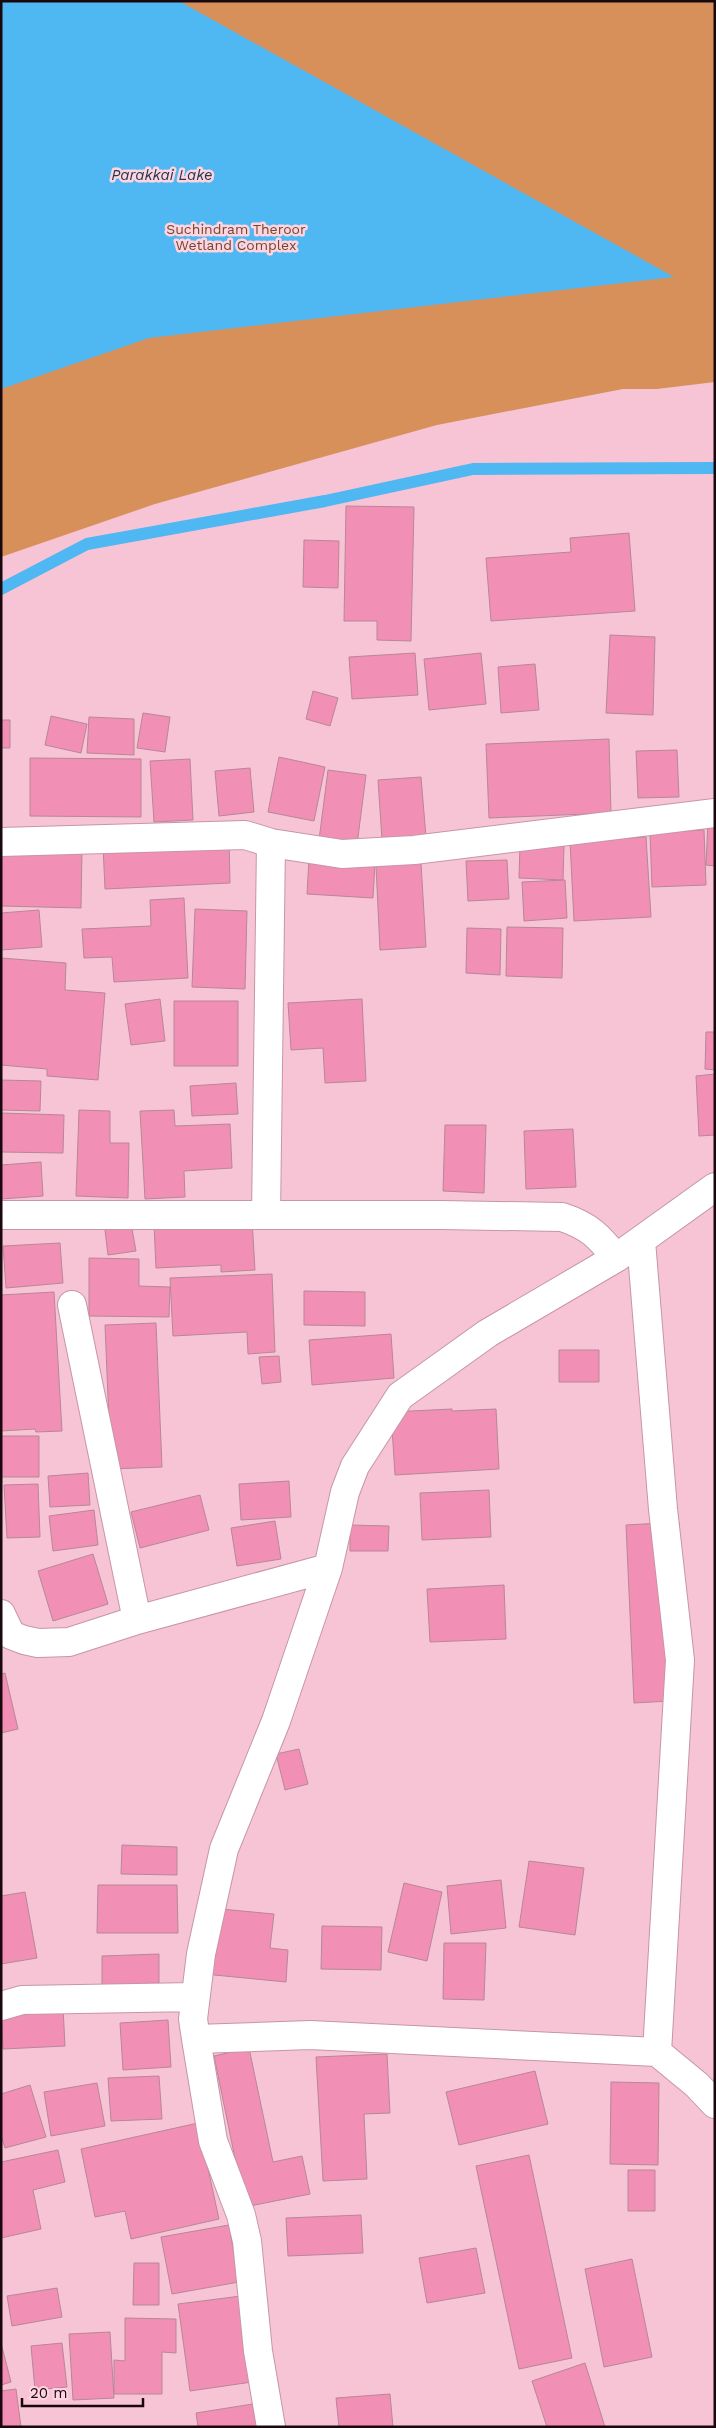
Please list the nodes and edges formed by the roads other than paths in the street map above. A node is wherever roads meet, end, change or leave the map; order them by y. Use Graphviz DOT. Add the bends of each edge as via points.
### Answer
graph roads {
  1 [pos="715,813"];
  2 [pos="1,842"];
  3 [pos="271,843"];
  4 [pos="715,1187"];
  5 [pos="266,1215"];
  6 [pos="1,1216"];
  7 [pos="641,1241"];
  8 [pos="616,1258"];
  9 [pos="72,1305"];
  10 [pos="328,1568"];
  11 [pos="1,1614"];
  12 [pos="137,1620"];
  13 [pos="195,1996"];
  14 [pos="1,2006"];
  15 [pos="196,2038"];
  16 [pos="657,2052"];
  17 [pos="715,2104"];
  18 [pos="271,2427"];
  1 -- 3 [label="street" via="414,850 342,854"];
  2 -- 3 [label="street" via="246,835"];
  3 -- 5 [label="street"];
  4 -- 7 [label="street"];
  5 -- 6 [label="street"];
  5 -- 8 [label="street" via="562,1217 597,1233"];
  7 -- 8 [label="street"];
  7 -- 16 [label="street" via="663,1508 680,1660"];
  8 -- 10 [label="street" via="488,1333 400,1396 355,1466 345,1492"];
  9 -- 12 [label="street"];
  10 -- 12 [label="street"];
  10 -- 13 [label="street" via="276,1722 224,1848"];
  11 -- 12 [label="street" via="11,1635 38,1643 69,1642"];
  13 -- 14 [label="street" via="22,2000"];
  13 -- 15 [label="street" via="193,2019"];
  15 -- 16 [label="street" via="310,2034"];
  15 -- 18 [label="street" via="213,2141 247,2240 258,2351"];
  16 -- 17 [label="street" via="697,2084"];
}
